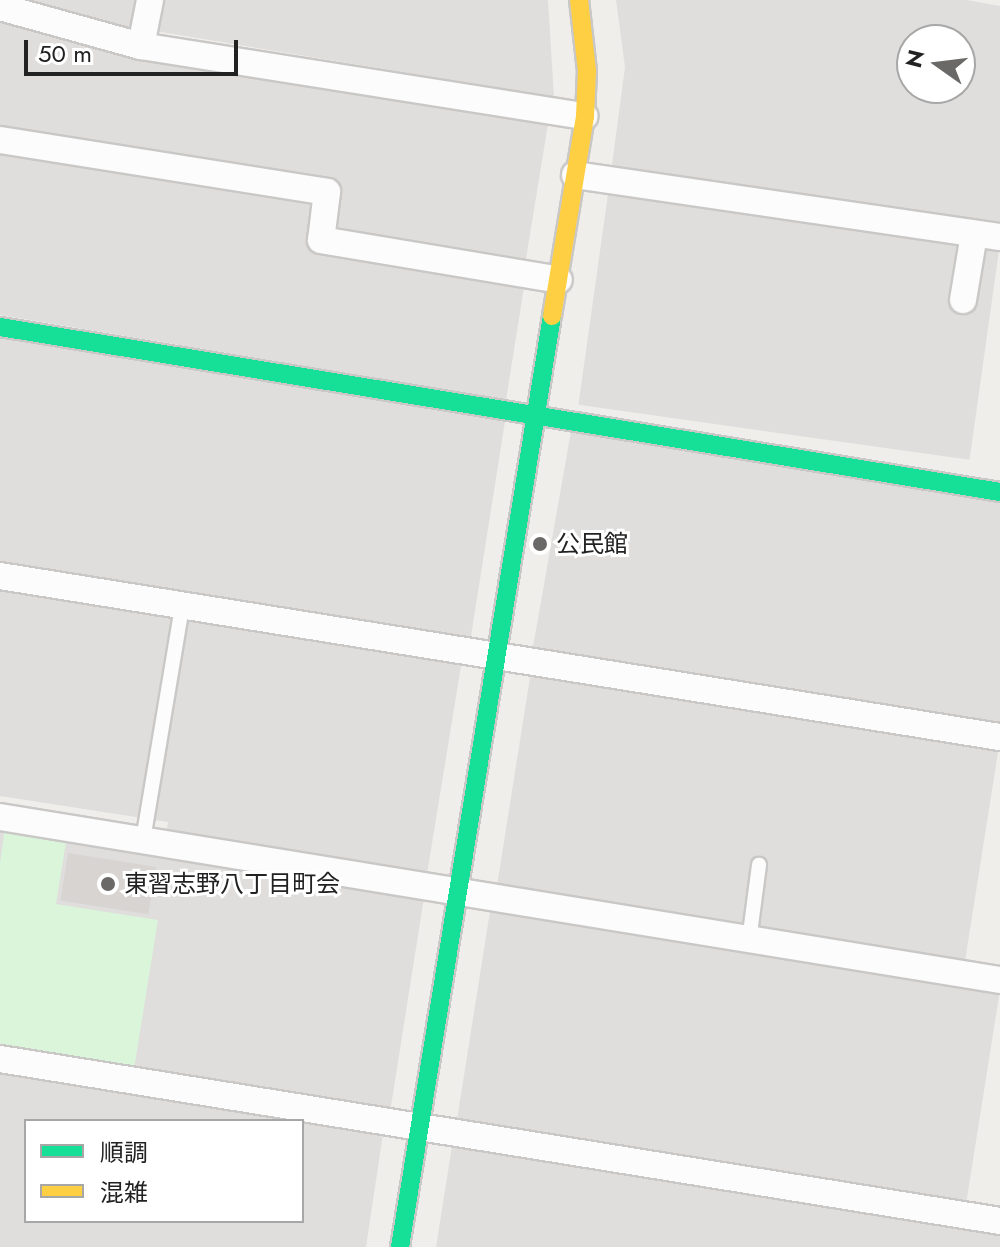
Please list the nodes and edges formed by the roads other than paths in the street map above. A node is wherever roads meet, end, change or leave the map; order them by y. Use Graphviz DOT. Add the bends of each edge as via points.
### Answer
graph roads {
  1 [pos="150,0"];
  2 [pos="579,0"];
  3 [pos="0,7"];
  4 [pos="141,46"];
  5 [pos="585,116"];
  6 [pos="0,140"];
  7 [pos="575,175"];
  8 [pos="974,234"];
  9 [pos="1000,237"];
  10 [pos="559,280"];
  11 [pos="963,300"];
  12 [pos="0,327"];
  13 [pos="535,415"];
  14 [pos="1000,492"];
  15 [pos="0,576"];
  16 [pos="182,606"];
  17 [pos="495,659"];
  18 [pos="1000,737"];
  19 [pos="0,817"];
  20 [pos="143,840"];
  21 [pos="759,865"];
  22 [pos="460,892"];
  23 [pos="749,941"];
  24 [pos="1000,980"];
  25 [pos="0,1059"];
  26 [pos="420,1128"];
  27 [pos="1000,1221"];
  28 [pos="400,1247"];
  1 -- 4 [label="street"];
  2 -- 5 [label="street" via="587,71"];
  3 -- 4 [label="street"];
  4 -- 5 [label="street"];
  5 -- 7 [label="street"];
  6 -- 10 [label="street" via="327,192 321,240"];
  7 -- 8 [label="street"];
  7 -- 10 [label="street"];
  8 -- 9 [label="street"];
  8 -- 11 [label="street"];
  10 -- 13 [label="street"];
  12 -- 13 [label="street"];
  13 -- 14 [label="street"];
  13 -- 17 [label="street"];
  15 -- 16 [label="street"];
  16 -- 17 [label="street"];
  16 -- 20 [label="lane"];
  17 -- 18 [label="street"];
  17 -- 22 [label="street"];
  19 -- 20 [label="street"];
  20 -- 22 [label="street"];
  21 -- 23 [label="lane"];
  22 -- 23 [label="street"];
  22 -- 26 [label="street"];
  23 -- 24 [label="street"];
  25 -- 26 [label="street"];
  26 -- 27 [label="street"];
  26 -- 28 [label="street"];
}
